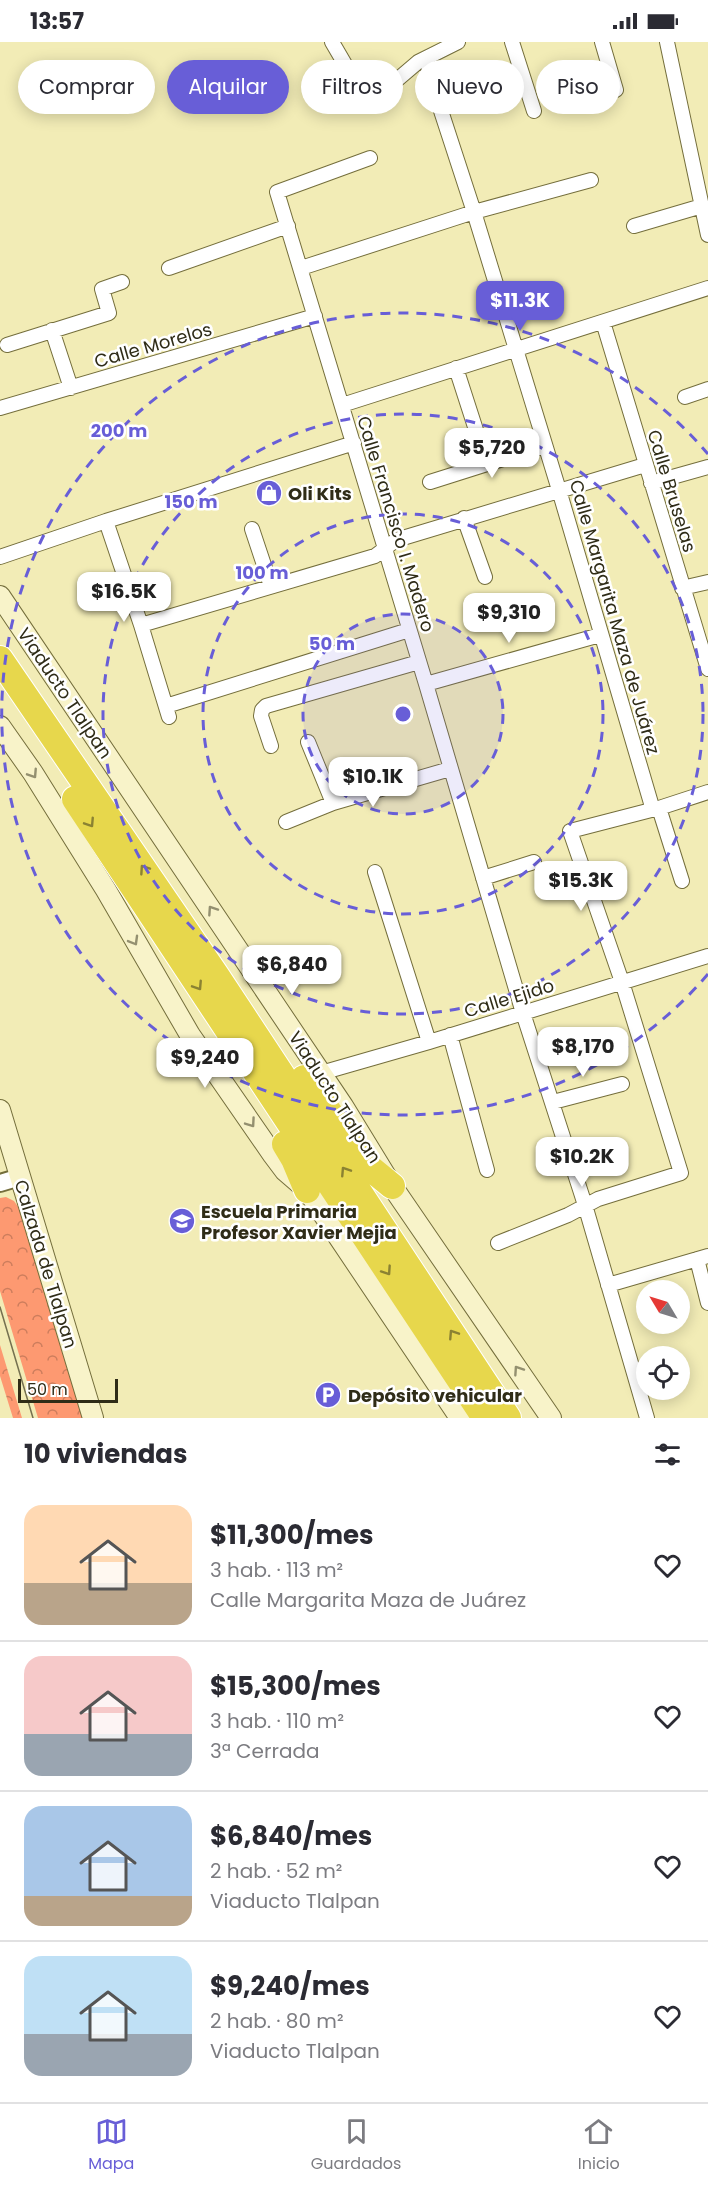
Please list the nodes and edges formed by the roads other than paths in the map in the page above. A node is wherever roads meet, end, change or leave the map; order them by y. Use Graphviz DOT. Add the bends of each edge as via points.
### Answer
graph roads {
  1 [pos="332,42"];
  2 [pos="458,42"];
  3 [pos="512,42"];
  4 [pos="602,42"];
  5 [pos="667,42"];
  6 [pos="428,57"];
  7 [pos="607,60"];
  8 [pos="534,111"];
  9 [pos="370,158"];
  10 [pos="591,180"];
  11 [pos="702,206"];
  12 [pos="474,212"];
  13 [pos="288,226"];
  14 [pos="634,226"];
  15 [pos="708,236"];
  16 [pos="168,268"];
  17 [pos="301,268"];
  18 [pos="122,282"];
  19 [pos="708,288"];
  20 [pos="315,316"];
  21 [pos="603,322"];
  22 [pos="52,330"];
  23 [pos="7,345"];
  24 [pos="516,350"];
  25 [pos="456,368"];
  26 [pos="71,388"];
  27 [pos="708,389"];
  28 [pos="685,397"];
  29 [pos="342,405"];
  30 [pos="0,408"];
  31 [pos="476,430"];
  32 [pos="354,443"];
  33 [pos="544,446"];
  34 [pos="645,465"];
  35 [pos="708,467"];
  36 [pos="430,482"];
  37 [pos="651,483"];
  38 [pos="559,490"];
  39 [pos="464,518"];
  40 [pos="106,521"];
  41 [pos="252,529"];
  42 [pos="385,547"];
  43 [pos="0,557"];
  44 [pos="485,577"];
  45 [pos="708,582"];
  46 [pos="271,586"];
  47 [pos="682,588"];
  48 [pos="0,596"];
  49 [pos="141,625"];
  50 [pos="409,630"];
  51 [pos="600,634"];
  52 [pos="0,658"];
  53 [pos="418,662"];
  54 [pos="708,669"];
  55 [pos="426,684"];
  56 [pos="0,687"];
  57 [pos="0,726"];
  58 [pos="308,742"];
  59 [pos="271,746"];
  60 [pos="450,769"];
  61 [pos="708,792"];
  62 [pos="333,803"];
  63 [pos="656,809"];
  64 [pos="286,822"];
  65 [pos="534,862"];
  66 [pos="375,872"];
  67 [pos="483,878"];
  68 [pos="682,880"];
  69 [pos="198,949"];
  70 [pos="708,956"];
  71 [pos="622,982"];
  72 [pos="213,1010"];
  73 [pos="523,1013"];
  74 [pos="450,1035"];
  75 [pos="429,1042"];
  76 [pos="321,1073"];
  77 [pos="622,1084"];
  78 [pos="553,1102"];
  79 [pos="0,1110"];
  80 [pos="487,1170"];
  81 [pos="20,1178"];
  82 [pos="0,1183"];
  83 [pos="392,1186"];
  84 [pos="307,1190"];
  85 [pos="585,1205"];
  86 [pos="498,1243"];
  87 [pos="702,1258"];
  88 [pos="608,1285"];
  89 [pos="708,1303"];
  90 [pos="93,1418"];
  91 [pos="460,1418"];
  92 [pos="484,1418"];
  93 [pos="508,1418"];
  94 [pos="550,1418"];
  95 [pos="647,1418"];
  1 -- 6 [label="street" via="360,90 367,94 384,91"];
  2 -- 6 [label="street"];
  3 -- 8 [label="street"];
  4 -- 7 [label="street"];
  5 -- 11 [label="street"];
  6 -- 12 [label="street, Calle Margarita Maza de Juárez" via="429,74"];
  9 -- 13 [label="street, Calle Francisco I. Madero" via="277,192"];
  10 -- 12 [label="street"];
  11 -- 14 [label="street"];
  11 -- 15 [label="street"];
  12 -- 17 [label="street"];
  12 -- 24 [label="street, Calle Margarita Maza de Juárez"];
  13 -- 16 [label="street"];
  13 -- 17 [label="street, Calle Francisco I. Madero"];
  17 -- 20 [label="street, Calle Francisco I. Madero"];
  18 -- 22 [label="street" via="102,289 109,313"];
  19 -- 21 [label="street"];
  20 -- 26 [label="street, Calle Morelos"];
  20 -- 29 [label="street, Calle Francisco I. Madero"];
  21 -- 24 [label="street"];
  21 -- 34 [label="street, Calle Bruselas"];
  22 -- 23 [label="street"];
  22 -- 26 [label="street"];
  24 -- 25 [label="street"];
  24 -- 33 [label="street, Calle Margarita Maza de Juárez"];
  25 -- 29 [label="street"];
  25 -- 31 [label="street"];
  26 -- 30 [label="street, Calle Morelos"];
  27 -- 28 [label="street"];
  29 -- 32 [label="street, Calle Francisco I. Madero"];
  32 -- 40 [label="street"];
  32 -- 42 [label="street, Calle Francisco I. Madero"];
  33 -- 36 [label="street"];
  33 -- 38 [label="street, Calle Margarita Maza de Juárez"];
  34 -- 37 [label="street, Calle Bruselas"];
  34 -- 38 [label="street"];
  35 -- 37 [label="street"];
  37 -- 47 [label="street, Calle Bruselas"];
  38 -- 39 [label="street"];
  38 -- 51 [label="street, Calle Margarita Maza de Juárez"];
  39 -- 42 [label="street"];
  39 -- 44 [label="street"];
  40 -- 43 [label="street"];
  40 -- 49 [label="street"];
  41 -- 46 [label="street"];
  42 -- 46 [label="street" via="375,556"];
  42 -- 50 [label="street, Calle Francisco I. Madero"];
  45 -- 47 [label="street"];
  46 -- 49 [label="street"];
  47 -- 54 [label="street, Calle Bruselas"];
  76 -- 48 [label="main road, Viaducto Tlalpan, one-way"];
  49 -- 50 [label="street" via="167,711"];
  50 -- 53 [label="street, Calle Francisco I. Madero"];
  51 -- 55 [label="street"];
  51 -- 63 [label="street, Calle Margarita Maza de Juárez"];
  69 -- 52 [label="highway, Viaducto Tlalpan, one-way"];
  53 -- 55 [label="street, Calle Francisco I. Madero"];
  53 -- 59 [label="street" via="266,706 261,716"];
  55 -- 60 [label="street, Calle Francisco I. Madero"];
  56 -- 72 [label="highway, one-way"];
  57 -- 84 [label="main road, one-way" via="106,890 190,1035 285,1171"];
  58 -- 62 [label="street"];
  60 -- 62 [label="street"];
  60 -- 67 [label="street, Calle Francisco I. Madero"];
  61 -- 63 [label="street"];
  62 -- 64 [label="street"];
  63 -- 68 [label="street, Calle Margarita Maza de Juárez"];
  63 -- 71 [label="street" via="570,831"];
  65 -- 67 [label="street"];
  66 -- 75 [label="street"];
  67 -- 73 [label="street, Calle Francisco I. Madero"];
  69 -- 83 [label="highway" via="234,977 319,1101 370,1168"];
  93 -- 69 [label="highway, Viaducto Tlalpan, one-way"];
  70 -- 71 [label="street, Calle Ejido"];
  71 -- 73 [label="street, Calle Ejido"];
  71 -- 85 [label="street" via="681,1173"];
  72 -- 84 [label="highway" via="228,1054 294,1159"];
  72 -- 92 [label="highway, one-way"];
  73 -- 74 [label="street, Calle Ejido"];
  73 -- 78 [label="street, Calle Francisco I. Madero"];
  74 -- 75 [label="street, Calle Ejido"];
  74 -- 80 [label="street"];
  75 -- 76 [label="street, Calle Ejido"];
  76 -- 83 [label="main road, Viaducto Tlalpan"];
  77 -- 78 [label="street"];
  78 -- 85 [label="street, Calle Francisco I. Madero"];
  79 -- 81 [label="main road, Calzada de Tlalpan"];
  81 -- 82 [label="street"];
  81 -- 90 [label="main road, Calzada de Tlalpan"];
  94 -- 83 [label="main road, Viaducto Tlalpan, one-way"];
  84 -- 91 [label="main road"];
  85 -- 86 [label="street"];
  85 -- 88 [label="street, Calle Francisco I. Madero"];
  87 -- 88 [label="street"];
  87 -- 89 [label="street"];
  88 -- 95 [label="street, Calle Francisco I. Madero"];
}
